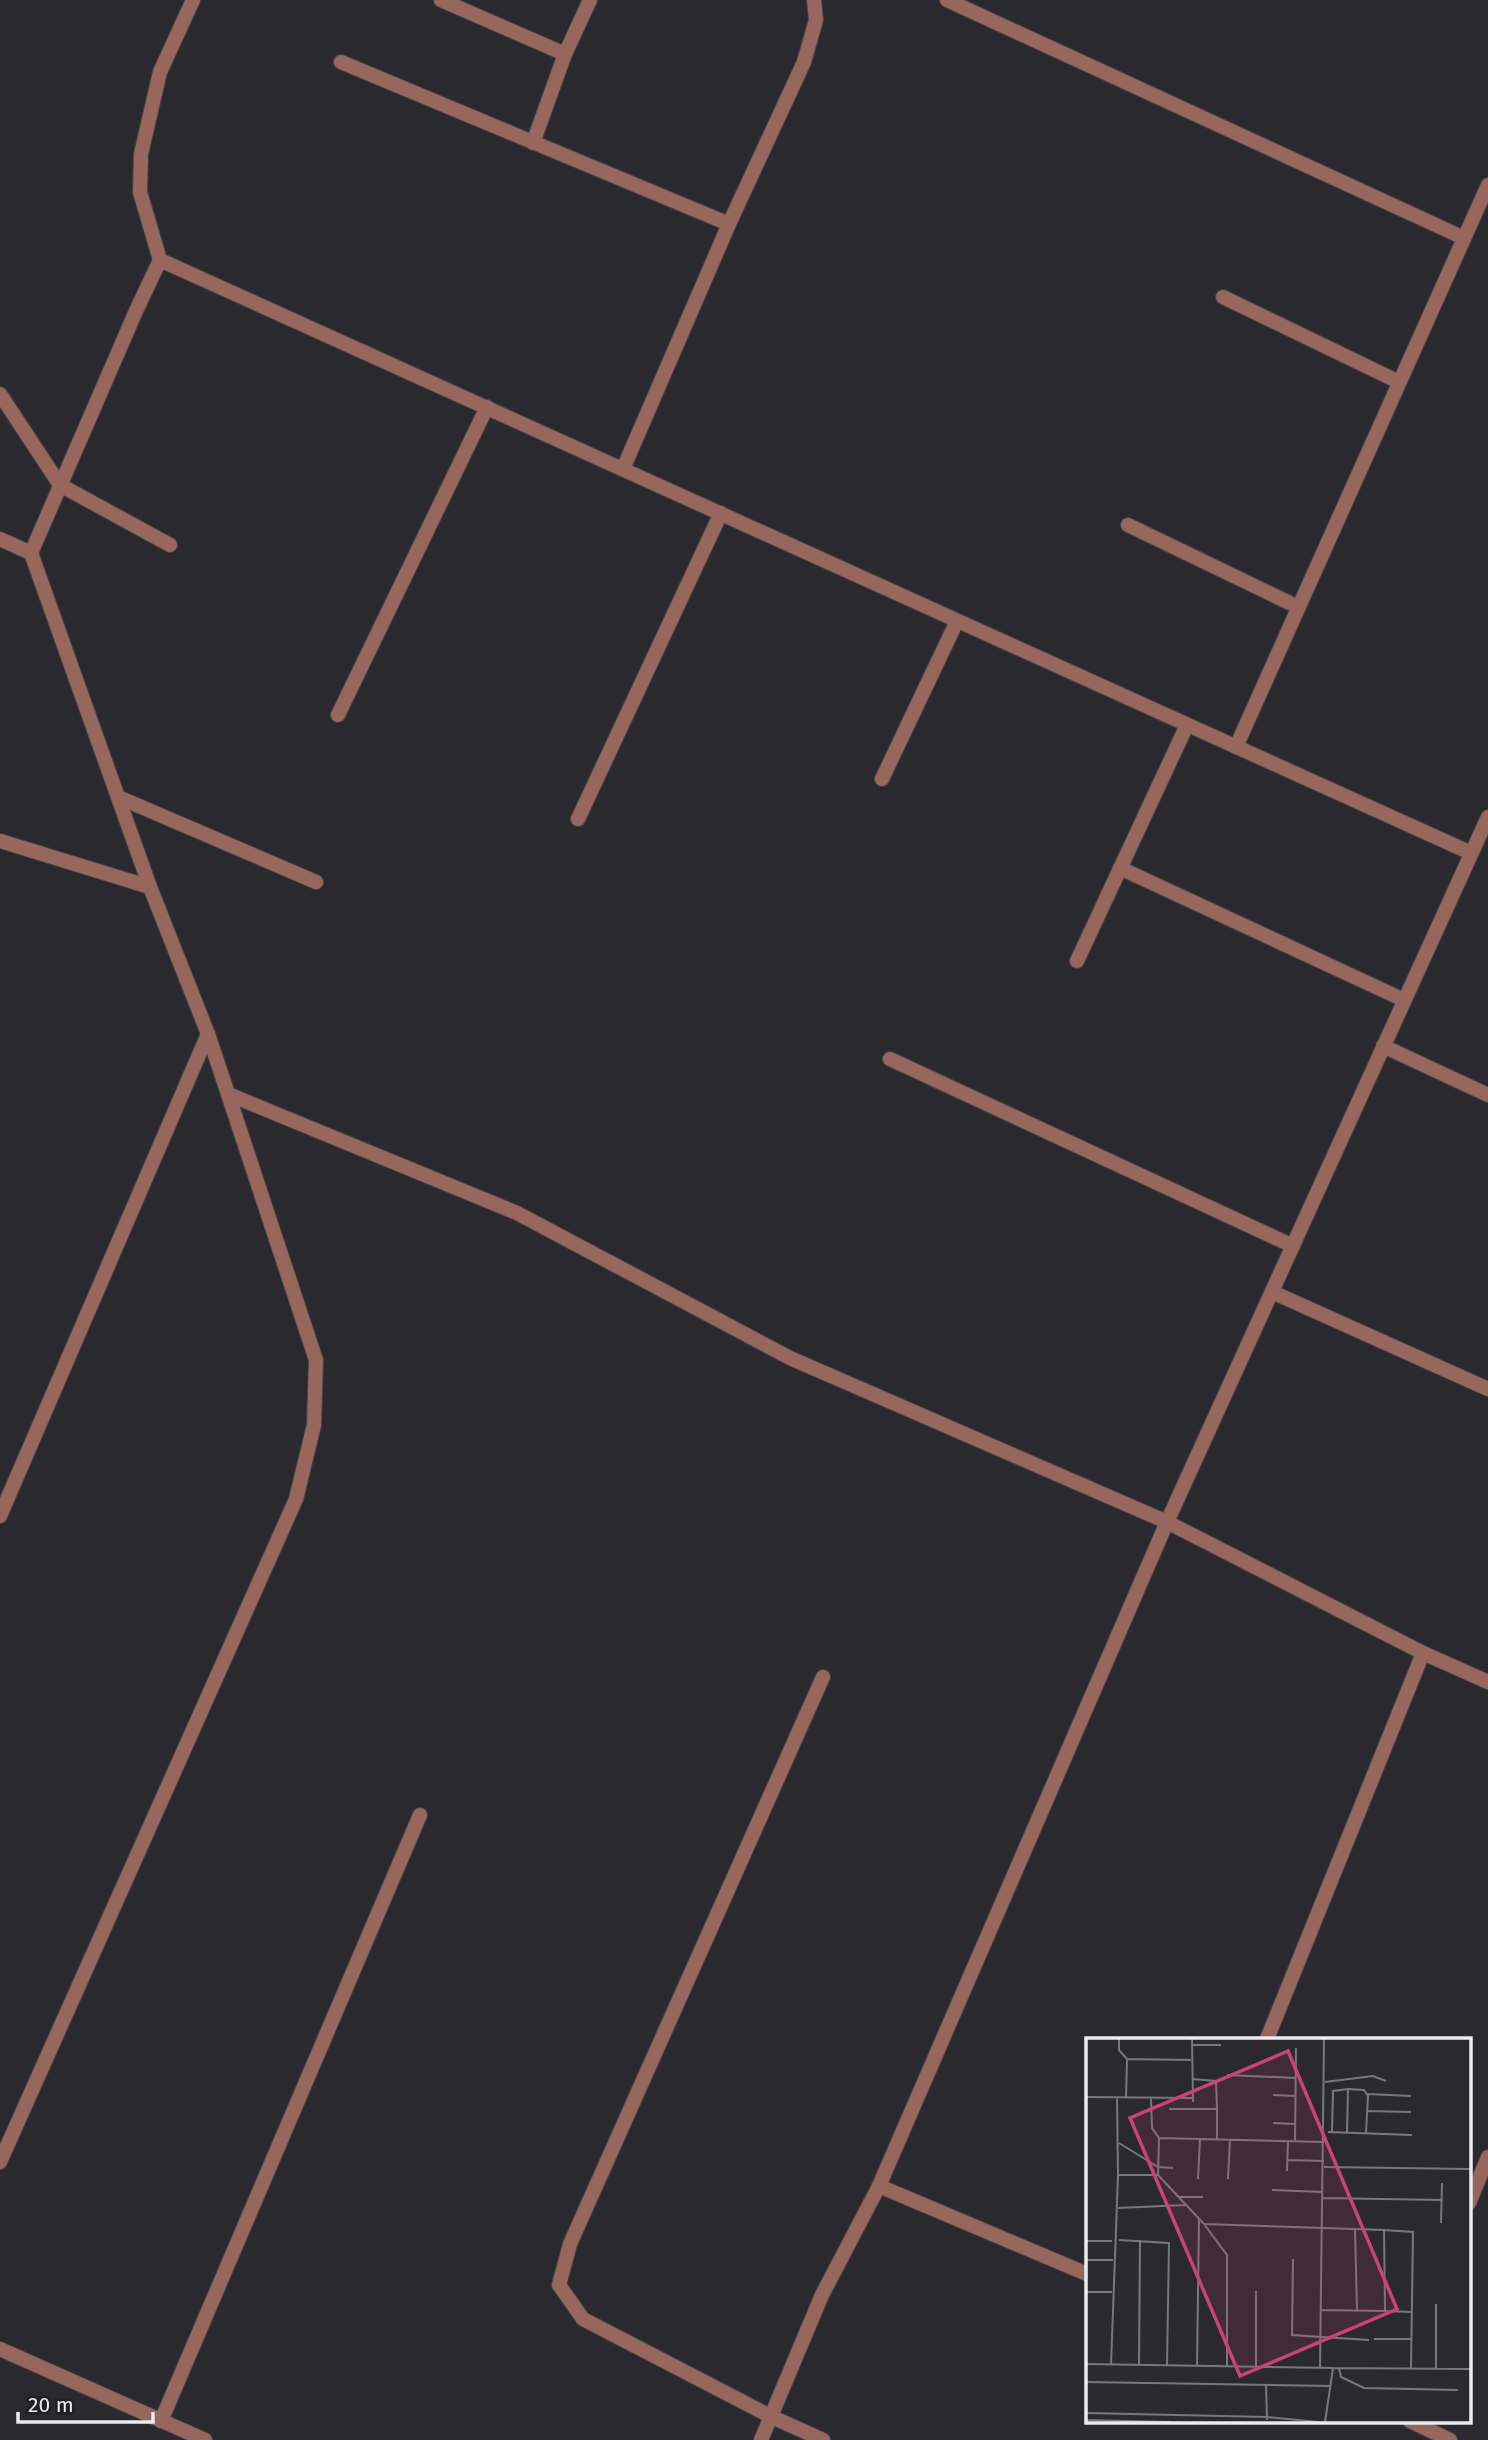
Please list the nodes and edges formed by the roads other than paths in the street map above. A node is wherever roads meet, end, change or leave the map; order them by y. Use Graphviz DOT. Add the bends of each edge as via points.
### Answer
graph roads {
  1 [pos="193,0"];
  2 [pos="441,0"];
  3 [pos="590,0"];
  4 [pos="814,0"];
  5 [pos="947,0"];
  6 [pos="565,54"];
  7 [pos="341,62"];
  8 [pos="533,143"];
  9 [pos="1488,185"];
  10 [pos="729,224"];
  11 [pos="1464,238"];
  12 [pos="160,260"];
  13 [pos="1223,297"];
  14 [pos="1399,382"];
  15 [pos="0,394"];
  16 [pos="486,407"];
  17 [pos="623,469"];
  18 [pos="60,485"];
  19 [pos="721,513"];
  20 [pos="1128,525"];
  21 [pos="0,540"];
  22 [pos="170,545"];
  23 [pos="31,553"];
  24 [pos="1298,607"];
  25 [pos="957,621"];
  26 [pos="338,715"];
  27 [pos="1187,725"];
  28 [pos="1236,747"];
  29 [pos="882,779"];
  30 [pos="118,797"];
  31 [pos="1488,817"];
  32 [pos="578,820"];
  33 [pos="0,841"];
  34 [pos="1471,853"];
  35 [pos="1120,868"];
  36 [pos="316,882"];
  37 [pos="150,887"];
  38 [pos="1077,961"];
  39 [pos="1404,1000"];
  40 [pos="208,1034"];
  41 [pos="1383,1046"];
  42 [pos="890,1059"];
  43 [pos="228,1094"];
  44 [pos="1488,1095"];
  45 [pos="1293,1246"];
  46 [pos="1272,1292"];
  47 [pos="1488,1389"];
  48 [pos="0,1516"];
  49 [pos="1167,1522"];
  50 [pos="1423,1653"];
  51 [pos="823,1677"];
  52 [pos="1488,1682"];
  53 [pos="420,1815"];
  54 [pos="1267,2038"];
  55 [pos="1488,2157"];
  56 [pos="0,2162"];
  57 [pos="878,2186"];
  58 [pos="1470,2201"];
  59 [pos="1086,2274"];
  60 [pos="0,2349"];
  61 [pos="772,2417"];
  62 [pos="161,2421"];
  63 [pos="1412,2422"];
  64 [pos="205,2440"];
  65 [pos="761,2440"];
  66 [pos="823,2440"];
  67 [pos="1450,2440"];
  1 -- 12 [label="street" via="160,72 141,154 141,192"];
  2 -- 6 [label="street"];
  3 -- 6 [label="street"];
  4 -- 10 [label="street" via="816,20 804,62"];
  5 -- 11 [label="street"];
  6 -- 8 [label="street"];
  7 -- 8 [label="street"];
  8 -- 10 [label="street"];
  9 -- 11 [label="street"];
  10 -- 17 [label="street"];
  11 -- 14 [label="street"];
  12 -- 16 [label="street"];
  12 -- 18 [label="street"];
  13 -- 14 [label="street"];
  14 -- 24 [label="street"];
  15 -- 18 [label="street"];
  16 -- 17 [label="street"];
  16 -- 26 [label="street"];
  17 -- 19 [label="street"];
  18 -- 22 [label="street"];
  18 -- 23 [label="street"];
  19 -- 25 [label="street"];
  19 -- 32 [label="street"];
  20 -- 24 [label="street"];
  21 -- 23 [label="street"];
  23 -- 30 [label="street"];
  24 -- 28 [label="street"];
  25 -- 27 [label="street"];
  25 -- 29 [label="street"];
  27 -- 28 [label="street"];
  27 -- 35 [label="street"];
  28 -- 34 [label="street"];
  30 -- 36 [label="street"];
  30 -- 37 [label="street"];
  31 -- 34 [label="street"];
  33 -- 37 [label="street"];
  34 -- 39 [label="street"];
  35 -- 38 [label="street"];
  35 -- 39 [label="street"];
  37 -- 40 [label="street"];
  39 -- 41 [label="street"];
  40 -- 43 [label="street"];
  40 -- 48 [label="street"];
  41 -- 44 [label="street"];
  41 -- 45 [label="street"];
  42 -- 45 [label="street"];
  43 -- 49 [label="street" via="517,1213 790,1358"];
  43 -- 56 [label="street" via="316,1360 314,1425 296,1499"];
  45 -- 46 [label="street"];
  46 -- 47 [label="street"];
  46 -- 49 [label="street"];
  49 -- 50 [label="street"];
  49 -- 57 [label="street"];
  50 -- 52 [label="street"];
  50 -- 54 [label="street"];
  51 -- 61 [label="street" via="569,2244 559,2285 583,2319"];
  53 -- 62 [label="street"];
  55 -- 58 [label="street"];
  57 -- 59 [label="street"];
  57 -- 61 [label="street" via="822,2295"];
  60 -- 62 [label="street"];
  61 -- 65 [label="street"];
  61 -- 66 [label="street"];
  62 -- 64 [label="street"];
  63 -- 67 [label="street"];
}
